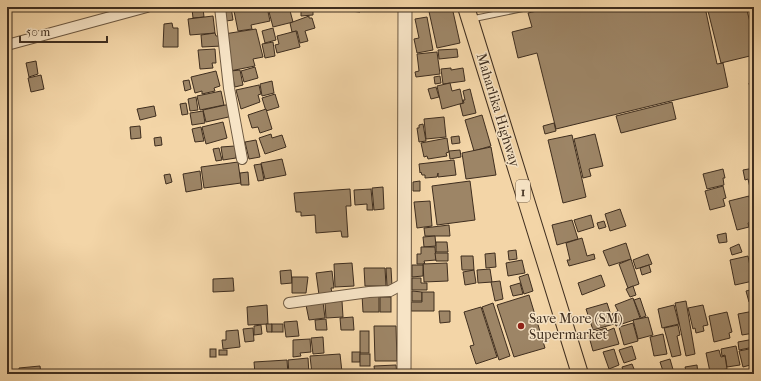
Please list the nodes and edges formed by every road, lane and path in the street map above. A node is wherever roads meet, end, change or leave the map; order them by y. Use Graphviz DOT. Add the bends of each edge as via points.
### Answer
graph roads {
  1 [pos="147,7"];
  2 [pos="220,7"];
  3 [pos="403,7"];
  4 [pos="530,7"];
  5 [pos="468,14"];
  6 [pos="7,45"];
  7 [pos="242,159"];
  8 [pos="403,284"];
  9 [pos="289,303"];
  10 [pos="404,374"];
  11 [pos="580,374"];
  1 -- 6 [label="street"];
  2 -- 7 [label="street" via="229,88"];
  3 -- 8 [label="street"];
  4 -- 5 [label="lane"];
  5 -- 11 [label="main road, Maharlika Highway / 1"];
  8 -- 9 [label="street" via="390,292 369,292"];
  8 -- 10 [label="street"];
}
